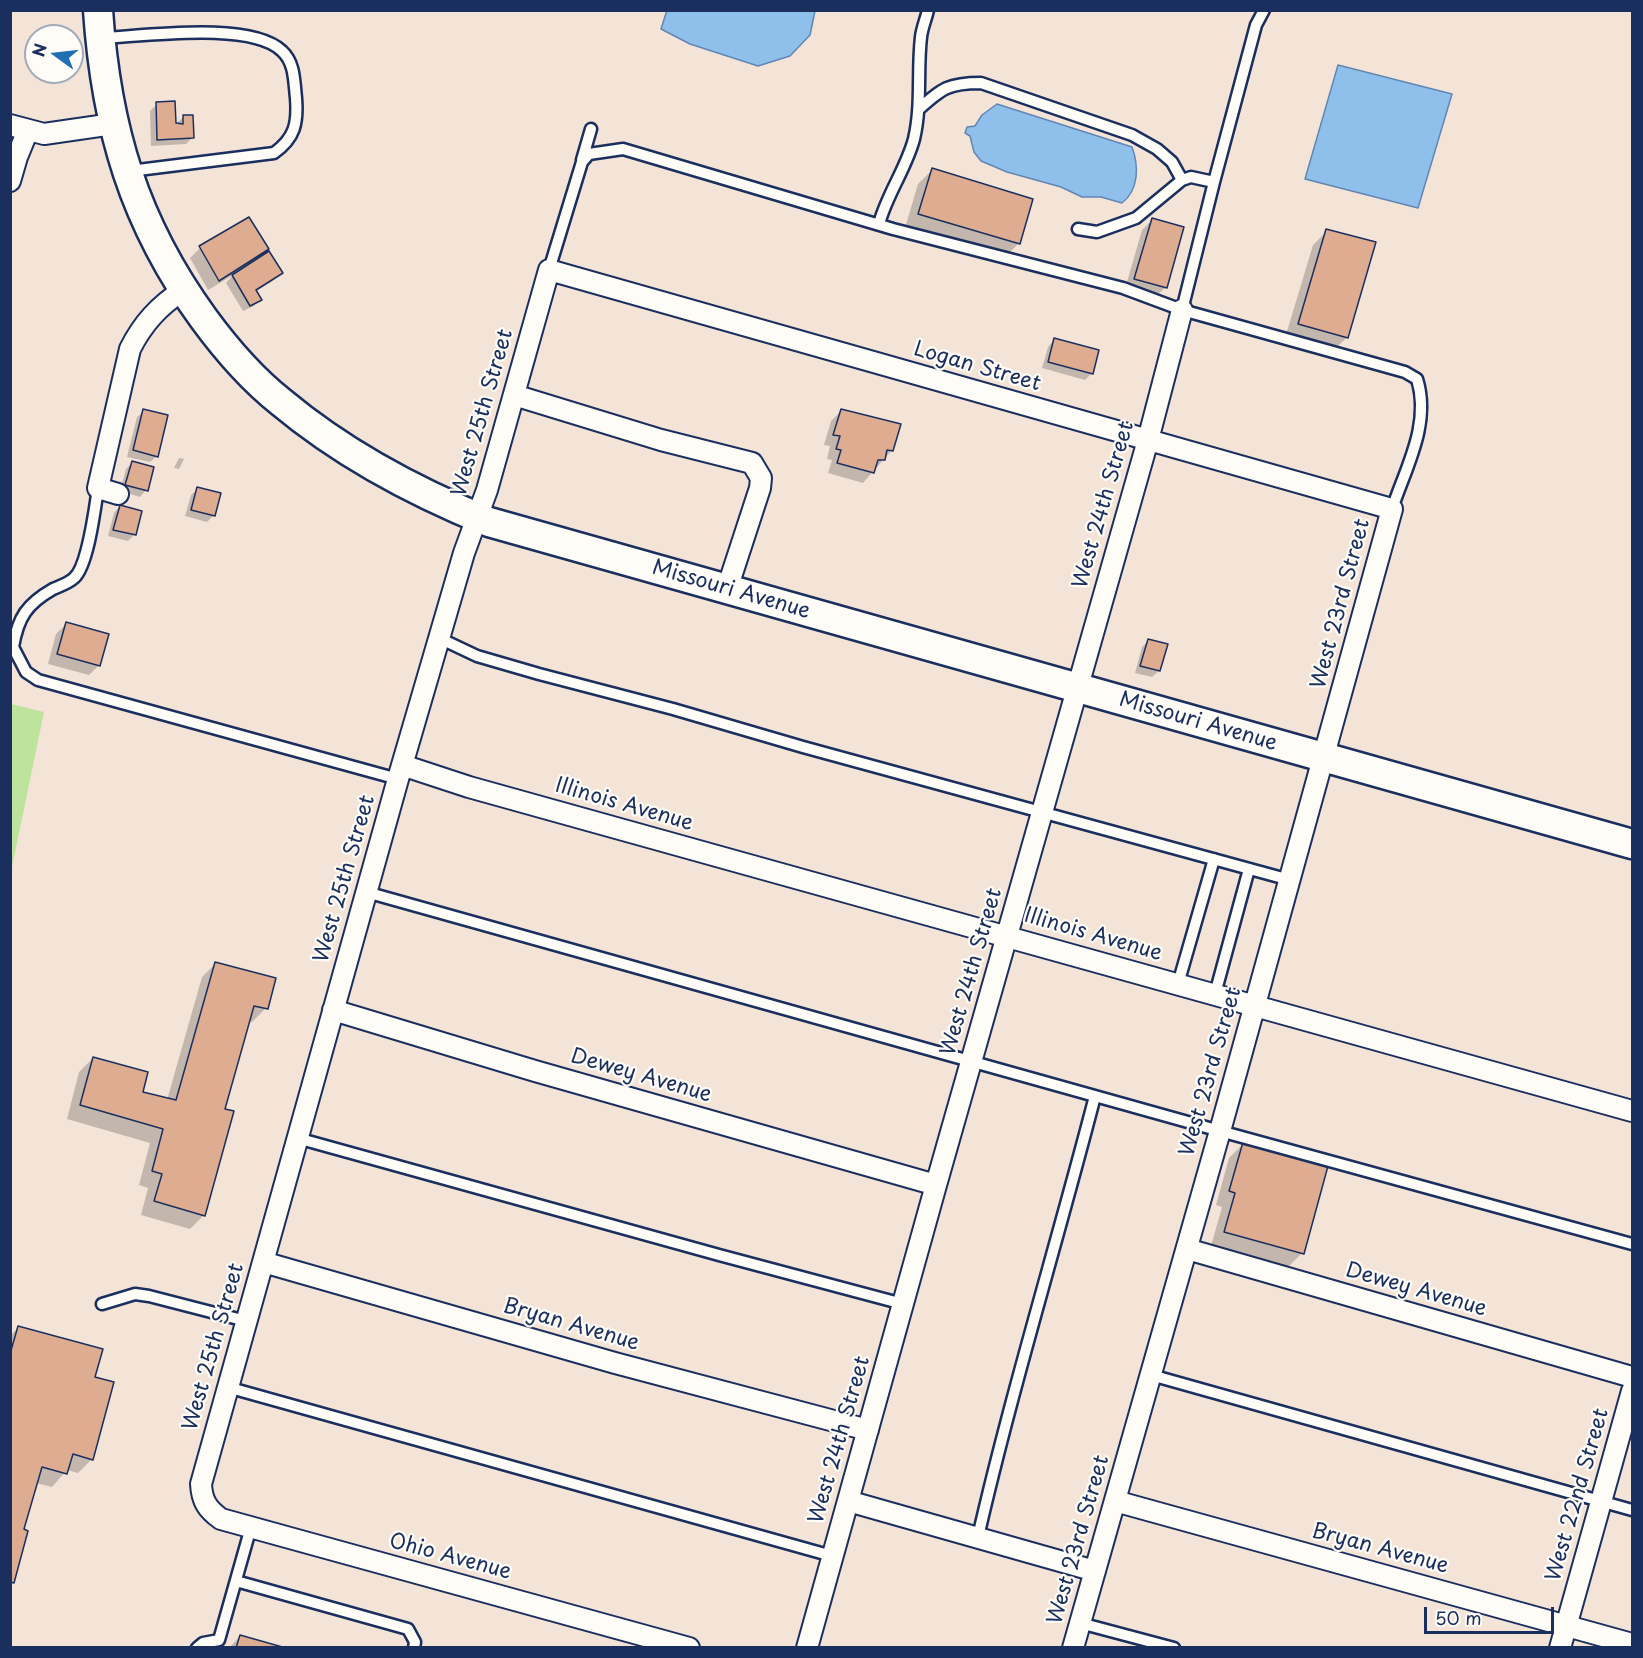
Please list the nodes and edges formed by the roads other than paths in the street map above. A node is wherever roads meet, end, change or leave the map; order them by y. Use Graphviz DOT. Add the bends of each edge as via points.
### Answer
graph roads {
  1 [pos="928,10"];
  2 [pos="1264,10"];
  3 [pos="99,24"];
  4 [pos="919,109"];
  5 [pos="113,124"];
  6 [pos="19,127"];
  7 [pos="591,129"];
  8 [pos="582,162"];
  9 [pos="127,172"];
  10 [pos="1182,180"];
  11 [pos="10,181"];
  12 [pos="1214,182"];
  13 [pos="879,224"];
  14 [pos="1078,229"];
  15 [pos="549,270"];
  16 [pos="183,290"];
  17 [pos="1182,310"];
  18 [pos="514,395"];
  19 [pos="1148,440"];
  20 [pos="98,488"];
  21 [pos="118,494"];
  22 [pos="1392,509"];
  23 [pos="477,517"];
  24 [pos="727,589"];
  25 [pos="439,638"];
  26 [pos="1077,688"];
  27 [pos="1324,757"];
  28 [pos="400,772"];
  29 [pos="1042,812"];
  30 [pos="1632,843"];
  31 [pos="1214,859"];
  32 [pos="1249,869"];
  33 [pos="1290,880"];
  34 [pos="366,892"];
  35 [pos="1007,936"];
  36 [pos="1178,984"];
  37 [pos="1215,994"];
  38 [pos="1255,1005"];
  39 [pos="333,1010"];
  40 [pos="971,1062"];
  41 [pos="1095,1096"];
  42 [pos="1632,1111"];
  43 [pos="1220,1131"];
  44 [pos="297,1138"];
  45 [pos="936,1185"];
  46 [pos="1632,1244"];
  47 [pos="1187,1249"];
  48 [pos="263,1262"];
  49 [pos="102,1304"];
  50 [pos="903,1304"];
  51 [pos="246,1322"];
  52 [pos="1151,1375"];
  53 [pos="1632,1377"];
  54 [pos="227,1388"];
  55 [pos="1632,1390"];
  56 [pos="868,1430"];
  57 [pos="848,1501"];
  58 [pos="1115,1501"];
  59 [pos="1601,1502"];
  60 [pos="204,1503"];
  61 [pos="1632,1510"];
  62 [pos="251,1527"];
  63 [pos="978,1537"];
  64 [pos="832,1556"];
  65 [pos="1095,1571"];
  66 [pos="236,1581"];
  67 [pos="1080,1623"];
  68 [pos="1566,1626"];
  69 [pos="1632,1644"];
  70 [pos="197,1647"];
  71 [pos="414,1647"];
  72 [pos="689,1647"];
  73 [pos="807,1647"];
  74 [pos="1073,1647"];
  75 [pos="1174,1647"];
  76 [pos="1560,1647"];
  1 -- 4 [label="lane" via="921,36"];
  2 -- 12 [label="lane" via="1256,24"];
  3 -- 5 [label="street, Missouri Avenue"];
  3 -- 9 [label="lane" via="247,35 270,42 293,67 297,107 294,130 287,144 274,153"];
  4 -- 10 [label="lane" via="939,90 960,83 981,83 1132,135 1172,162"];
  4 -- 13 [label="lane" via="906,165"];
  5 -- 6 [label="street" via="44,134"];
  5 -- 9 [label="street, Missouri Avenue"];
  6 -- 11 [label="street"];
  7 -- 8 [label="lane"];
  8 -- 13 [label="lane" via="589,154 623,149"];
  8 -- 15 [label="lane"];
  9 -- 16 [label="street, Missouri Avenue" via="141,210"];
  10 -- 12 [label="lane" via="1191,177"];
  10 -- 14 [label="lane" via="1136,218 1097,232"];
  12 -- 17 [label="lane"];
  13 -- 17 [label="lane" via="1123,288"];
  15 -- 18 [label="street, West 25th Street"];
  15 -- 19 [label="street, Logan Street"];
  16 -- 20 [label="street" via="152,315 130,349"];
  16 -- 23 [label="street, Missouri Avenue" via="216,335 280,402 366,461"];
  17 -- 19 [label="street, West 24th Street"];
  17 -- 22 [label="lane" via="1405,372 1418,379 1423,396 1421,428"];
  18 -- 23 [label="street, West 25th Street"];
  18 -- 24 [label="street" via="752,463 761,478 760,488"];
  19 -- 22 [label="street, Logan Street"];
  19 -- 26 [label="street, West 24th Street"];
  20 -- 21 [label="street"];
  20 -- 28 [label="lane" via="90,533 75,578 34,601 21,616 13,647 26,672 38,680"];
  22 -- 27 [label="street, West 23rd Street"];
  23 -- 24 [label="street, Missouri Avenue"];
  23 -- 25 [label="street, West 25th Street"];
  24 -- 26 [label="street, Missouri Avenue"];
  25 -- 28 [label="street, West 25th Street"];
  25 -- 29 [label="lane" via="477,656 539,674"];
  26 -- 27 [label="street, Missouri Avenue"];
  26 -- 29 [label="street, West 24th Street"];
  27 -- 30 [label="street, Missouri Avenue"];
  27 -- 33 [label="street, West 23rd Street"];
  28 -- 34 [label="street, West 25th Street"];
  28 -- 35 [label="street, Illinois Avenue" via="469,787"];
  29 -- 31 [label="lane"];
  29 -- 35 [label="street, West 24th Street"];
  31 -- 32 [label="lane"];
  31 -- 36 [label="lane"];
  32 -- 33 [label="lane"];
  32 -- 37 [label="lane"];
  33 -- 38 [label="street, West 23rd Street"];
  34 -- 39 [label="street, West 25th Street"];
  34 -- 40 [label="lane"];
  35 -- 36 [label="street, Illinois Avenue"];
  35 -- 40 [label="street, West 24th Street"];
  36 -- 37 [label="street, Illinois Avenue"];
  37 -- 38 [label="street, Illinois Avenue"];
  38 -- 42 [label="street, Illinois Avenue"];
  38 -- 43 [label="street, West 23rd Street"];
  39 -- 44 [label="street, West 25th Street"];
  39 -- 45 [label="street, Dewey Avenue"];
  40 -- 41 [label="lane"];
  40 -- 45 [label="street, West 24th Street"];
  41 -- 43 [label="lane"];
  41 -- 63 [label="lane"];
  43 -- 46 [label="lane"];
  43 -- 47 [label="street, West 23rd Street"];
  44 -- 48 [label="street, West 25th Street"];
  44 -- 50 [label="lane"];
  45 -- 50 [label="street, West 24th Street"];
  47 -- 52 [label="street, West 23rd Street"];
  47 -- 53 [label="street, Dewey Avenue"];
  48 -- 51 [label="street, West 25th Street"];
  48 -- 56 [label="street, Bryan Avenue" via="603,1360"];
  49 -- 51 [label="lane" via="135,1294"];
  50 -- 56 [label="street, West 24th Street"];
  51 -- 54 [label="street, West 25th Street"];
  52 -- 58 [label="street, West 23rd Street"];
  52 -- 59 [label="lane"];
  54 -- 60 [label="street, West 25th Street" via="201,1484"];
  54 -- 64 [label="lane"];
  55 -- 59 [label="street, West 22nd Street"];
  56 -- 57 [label="street, West 24th Street"];
  57 -- 63 [label="street"];
  57 -- 64 [label="street, West 24th Street"];
  58 -- 65 [label="street, West 23rd Street"];
  58 -- 68 [label="street, Bryan Avenue"];
  59 -- 61 [label="lane"];
  59 -- 68 [label="street, West 22nd Street"];
  60 -- 62 [label="street, Ohio Avenue" via="221,1519"];
  62 -- 66 [label="lane"];
  62 -- 72 [label="street, Ohio Avenue"];
  63 -- 65 [label="street"];
  64 -- 73 [label="street, West 24th Street"];
  65 -- 67 [label="street, West 23rd Street"];
  66 -- 70 [label="lane" via="219,1640"];
  66 -- 71 [label="lane" via="408,1629"];
  67 -- 74 [label="street, West 23rd Street"];
  67 -- 75 [label="lane"];
  68 -- 69 [label="street, Bryan Avenue"];
  68 -- 76 [label="street, West 22nd Street"];
}
